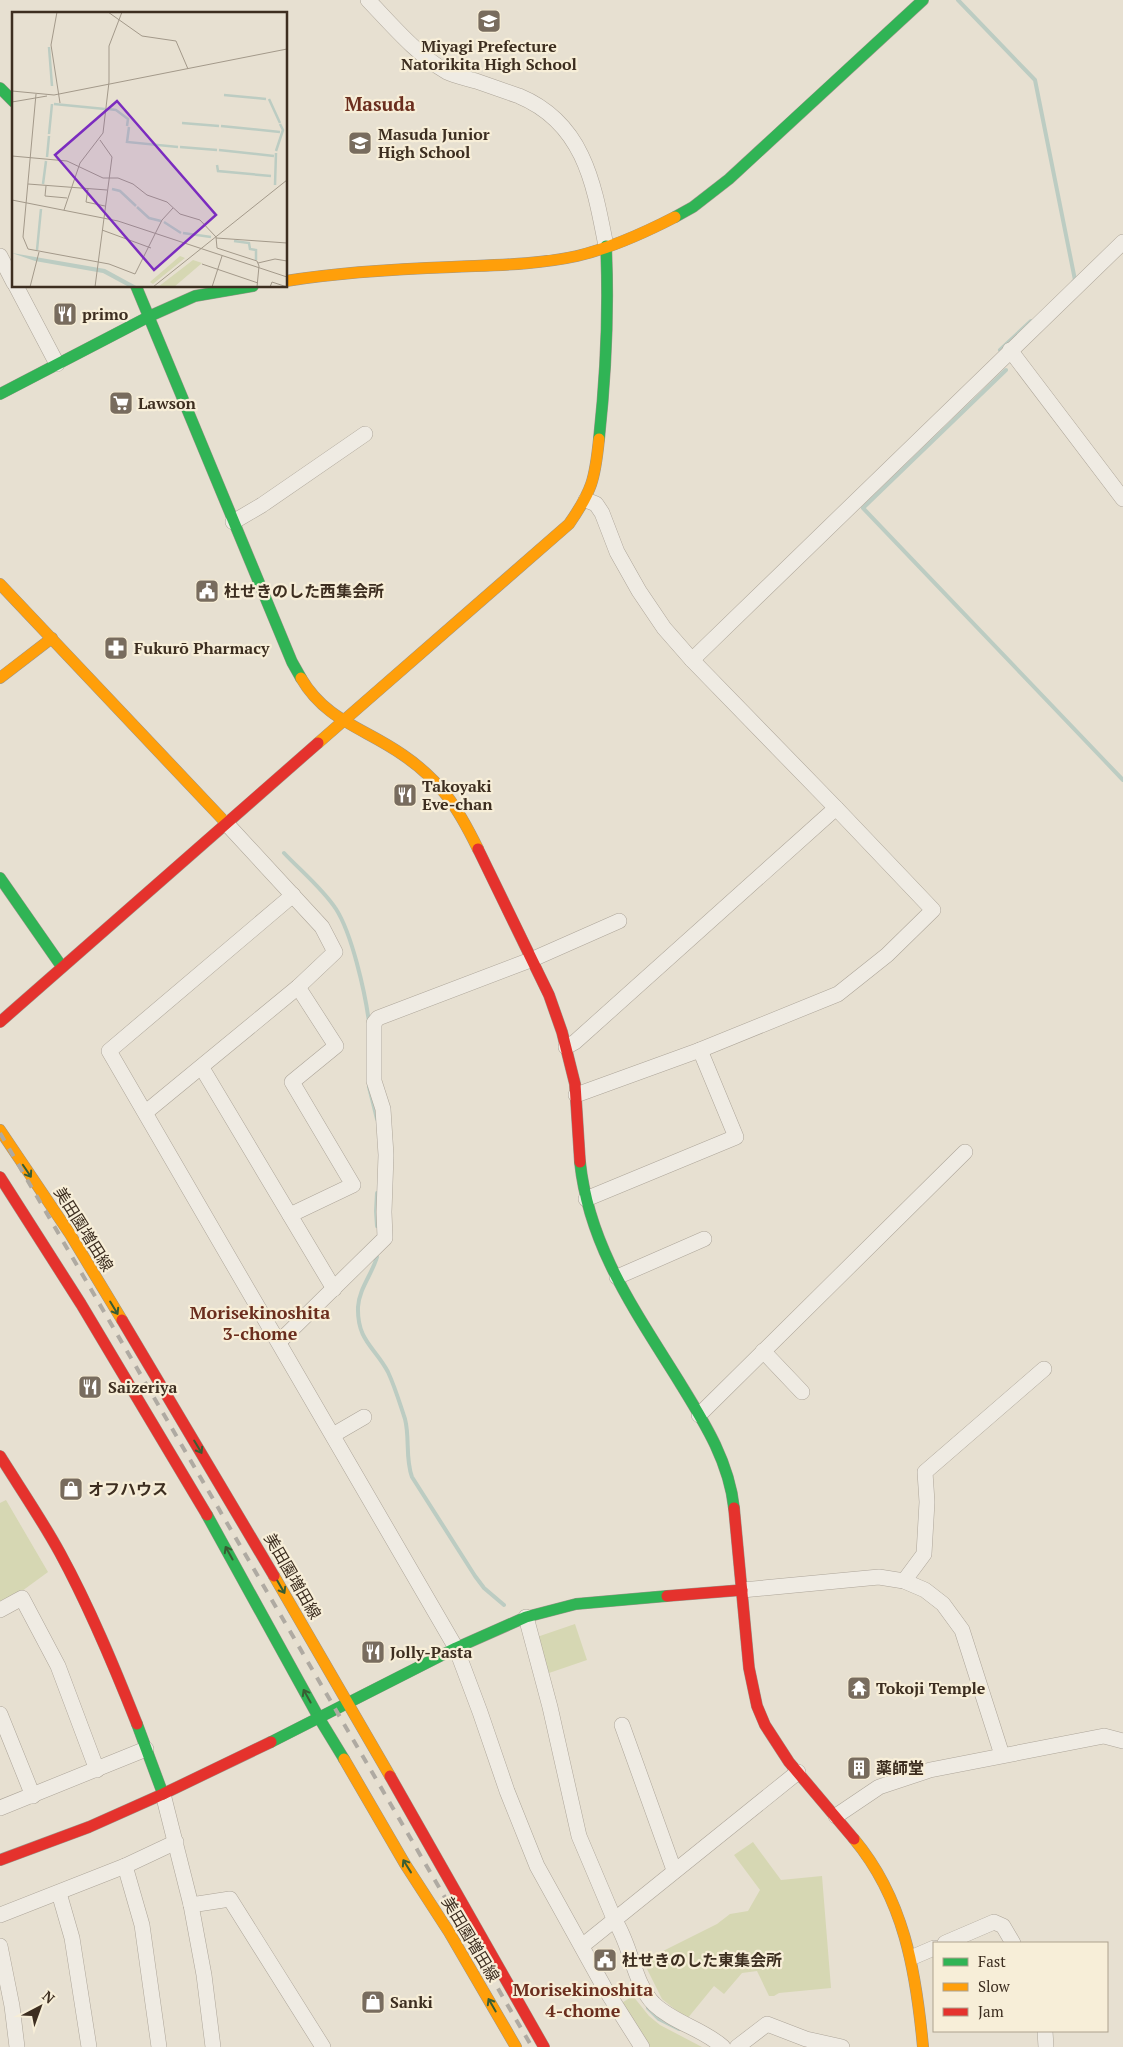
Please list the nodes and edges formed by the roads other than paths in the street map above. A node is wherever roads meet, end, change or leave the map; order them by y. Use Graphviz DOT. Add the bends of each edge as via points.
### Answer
graph roads {
  1 [pos="368,0"];
  2 [pos="923,0"];
  3 [pos="0,88"];
  4 [pos="12,100"];
  5 [pos="1123,242"];
  6 [pos="606,246"];
  7 [pos="0,256"];
  8 [pos="12,278"];
  9 [pos="288,281"];
  10 [pos="17,288"];
  11 [pos="137,288"];
  12 [pos="241,288"];
  13 [pos="150,316"];
  14 [pos="1010,350"];
  15 [pos="56,364"];
  16 [pos="0,394"];
  17 [pos="365,434"];
  18 [pos="1123,499"];
  19 [pos="586,500"];
  20 [pos="233,522"];
  21 [pos="0,584"];
  22 [pos="52,638"];
  23 [pos="692,660"];
  24 [pos="0,678"];
  25 [pos="343,722"];
  26 [pos="836,808"];
  27 [pos="226,824"];
  28 [pos="0,878"];
  29 [pos="293,895"];
  30 [pos="619,921"];
  31 [pos="533,959"];
  32 [pos="62,966"];
  33 [pos="298,987"];
  34 [pos="0,1022"];
  35 [pos="566,1047"];
  36 [pos="700,1050"];
  37 [pos="202,1068"];
  38 [pos="576,1095"];
  39 [pos="146,1112"];
  40 [pos="0,1130"];
  41 [pos="965,1152"];
  42 [pos="0,1177"];
  43 [pos="586,1199"];
  44 [pos="290,1215"];
  45 [pos="704,1239"];
  46 [pos="617,1277"];
  47 [pos="334,1289"];
  48 [pos="279,1342"];
  49 [pos="763,1351"];
  50 [pos="1044,1369"];
  51 [pos="802,1392"];
  52 [pos="699,1415"];
  53 [pos="364,1417"];
  54 [pos="333,1435"];
  55 [pos="0,1456"];
  56 [pos="904,1581"];
  57 [pos="742,1590"];
  58 [pos="0,1610"];
  59 [pos="526,1617"];
  60 [pos="456,1648"];
  61 [pos="348,1704"];
  62 [pos="0,1714"];
  63 [pos="319,1718"];
  64 [pos="622,1725"];
  65 [pos="1123,1741"];
  66 [pos="146,1749"];
  67 [pos="1002,1755"];
  68 [pos="97,1770"];
  69 [pos="798,1772"];
  70 [pos="163,1794"];
  71 [pos="33,1796"];
  72 [pos="0,1808"];
  73 [pos="836,1816"];
  74 [pos="176,1842"];
  75 [pos="0,1860"];
  76 [pos="125,1866"];
  77 [pos="674,1870"];
  78 [pos="59,1893"];
  79 [pos="191,1905"];
  80 [pos="0,1914"];
  81 [pos="615,1921"];
  82 [pos="947,1942"];
  83 [pos="1012,1942"];
  84 [pos="0,1946"];
  85 [pos="582,1946"];
  86 [pos="933,1948"];
  87 [pos="912,1957"];
  88 [pos="1045,2032"];
  89 [pos="16,2047"];
  90 [pos="89,2047"];
  91 [pos="160,2047"];
  92 [pos="213,2047"];
  93 [pos="323,2047"];
  94 [pos="516,2047"];
  95 [pos="544,2047"];
  96 [pos="642,2047"];
  97 [pos="723,2047"];
  98 [pos="737,2047"];
  99 [pos="842,2047"];
  100 [pos="923,2047"];
  101 [pos="1046,2047"];
  1 -- 6 [label="street" via="434,64 449,73 520,97 548,112 569,132 596,194"];
  2 -- 6 [label="street" via="710,194 658,226"];
  3 -- 4 [label="street"];
  5 -- 14 [label="street"];
  6 -- 9 [label="street" via="577,256 515,264 382,270"];
  6 -- 19 [label="street" via="606,371 596,473"];
  7 -- 8 [label="street"];
  10 -- 15 [label="street"];
  11 -- 13 [label="street"];
  12 -- 13 [label="street" via="195,296"];
  13 -- 15 [label="street"];
  13 -- 20 [label="street"];
  14 -- 18 [label="street"];
  14 -- 23 [label="street"];
  15 -- 16 [label="street"];
  17 -- 20 [label="street"];
  19 -- 23 [label="street" via="596,504 602,513 617,552 639,592"];
  19 -- 25 [label="street" via="569,524 552,540"];
  20 -- 25 [label="street" via="292,662 320,704"];
  21 -- 22 [label="street"];
  22 -- 24 [label="street"];
  22 -- 27 [label="street"];
  23 -- 26 [label="street"];
  25 -- 27 [label="street"];
  25 -- 31 [label="street" via="406,756 447,794 461,814"];
  26 -- 35 [label="street"];
  26 -- 36 [label="street" via="933,910 887,955 838,994"];
  27 -- 29 [label="street"];
  27 -- 32 [label="street"];
  28 -- 32 [label="street"];
  29 -- 33 [label="street" via="322,927 335,952"];
  29 -- 39 [label="street" via="109,1051"];
  30 -- 31 [label="street"];
  31 -- 35 [label="street" via="555,1010"];
  31 -- 47 [label="street" via="378,1018 374,1023 374,1081 384,1115 385,1238"];
  32 -- 34 [label="street"];
  33 -- 37 [label="street"];
  33 -- 44 [label="street" via="336,1046 292,1082 353,1185"];
  35 -- 38 [label="street"];
  36 -- 38 [label="street"];
  36 -- 43 [label="street" via="736,1137"];
  37 -- 39 [label="street"];
  37 -- 44 [label="street"];
  38 -- 43 [label="street" via="579,1155"];
  39 -- 48 [label="street"];
  40 -- 61 [label="street, 美田園増田線, one-way" via="73,1239"];
  41 -- 49 [label="street"];
  63 -- 42 [label="street, 美田園増田線, one-way" via="212,1523 81,1304"];
  43 -- 46 [label="street" via="593,1226"];
  44 -- 47 [label="street"];
  45 -- 46 [label="street"];
  46 -- 52 [label="street"];
  47 -- 48 [label="street"];
  48 -- 54 [label="street"];
  49 -- 51 [label="street"];
  49 -- 52 [label="street"];
  50 -- 56 [label="street" via="926,1472 924,1554"];
  52 -- 57 [label="street" via="714,1441 732,1492"];
  53 -- 54 [label="street"];
  54 -- 60 [label="street"];
  55 -- 66 [label="street" via="60,1552 126,1695"];
  56 -- 57 [label="street" via="871,1577"];
  56 -- 67 [label="street" via="925,1590 944,1604 962,1630"];
  57 -- 59 [label="street" via="576,1604"];
  57 -- 69 [label="street" via="749,1670 757,1706 770,1736"];
  58 -- 68 [label="street" via="22,1598 58,1666"];
  59 -- 60 [label="street"];
  59 -- 81 [label="street" via="550,1707 578,1836"];
  60 -- 61 [label="street"];
  60 -- 85 [label="street" via="537,1866"];
  61 -- 63 [label="street"];
  61 -- 95 [label="street, 美田園増田線"];
  62 -- 71 [label="street"];
  63 -- 70 [label="street"];
  94 -- 63 [label="street, 美田園増田線, one-way"];
  64 -- 77 [label="street"];
  65 -- 67 [label="street" via="1104,1736"];
  66 -- 68 [label="street"];
  66 -- 70 [label="street"];
  67 -- 73 [label="street" via="930,1770 880,1786"];
  68 -- 71 [label="street"];
  69 -- 73 [label="street"];
  69 -- 77 [label="street"];
  70 -- 74 [label="street"];
  70 -- 75 [label="street" via="89,1827"];
  71 -- 72 [label="street"];
  73 -- 87 [label="street" via="864,1850 882,1879 900,1916"];
  74 -- 76 [label="street"];
  74 -- 79 [label="street"];
  76 -- 78 [label="street"];
  76 -- 91 [label="street" via="142,1925"];
  77 -- 81 [label="street"];
  78 -- 80 [label="street"];
  78 -- 90 [label="street" via="72,1938"];
  79 -- 92 [label="street"];
  79 -- 93 [label="street" via="230,1898"];
  81 -- 85 [label="street"];
  81 -- 97 [label="street" via="623,1932 643,1988 654,2004"];
  82 -- 83 [label="street" via="994,1922 1003,1926"];
  84 -- 89 [label="street"];
  85 -- 96 [label="street"];
  86 -- 87 [label="street"];
  87 -- 100 [label="street"];
  88 -- 101 [label="street"];
  98 -- 99 [label="street" via="768,2024 806,2039"];
}
